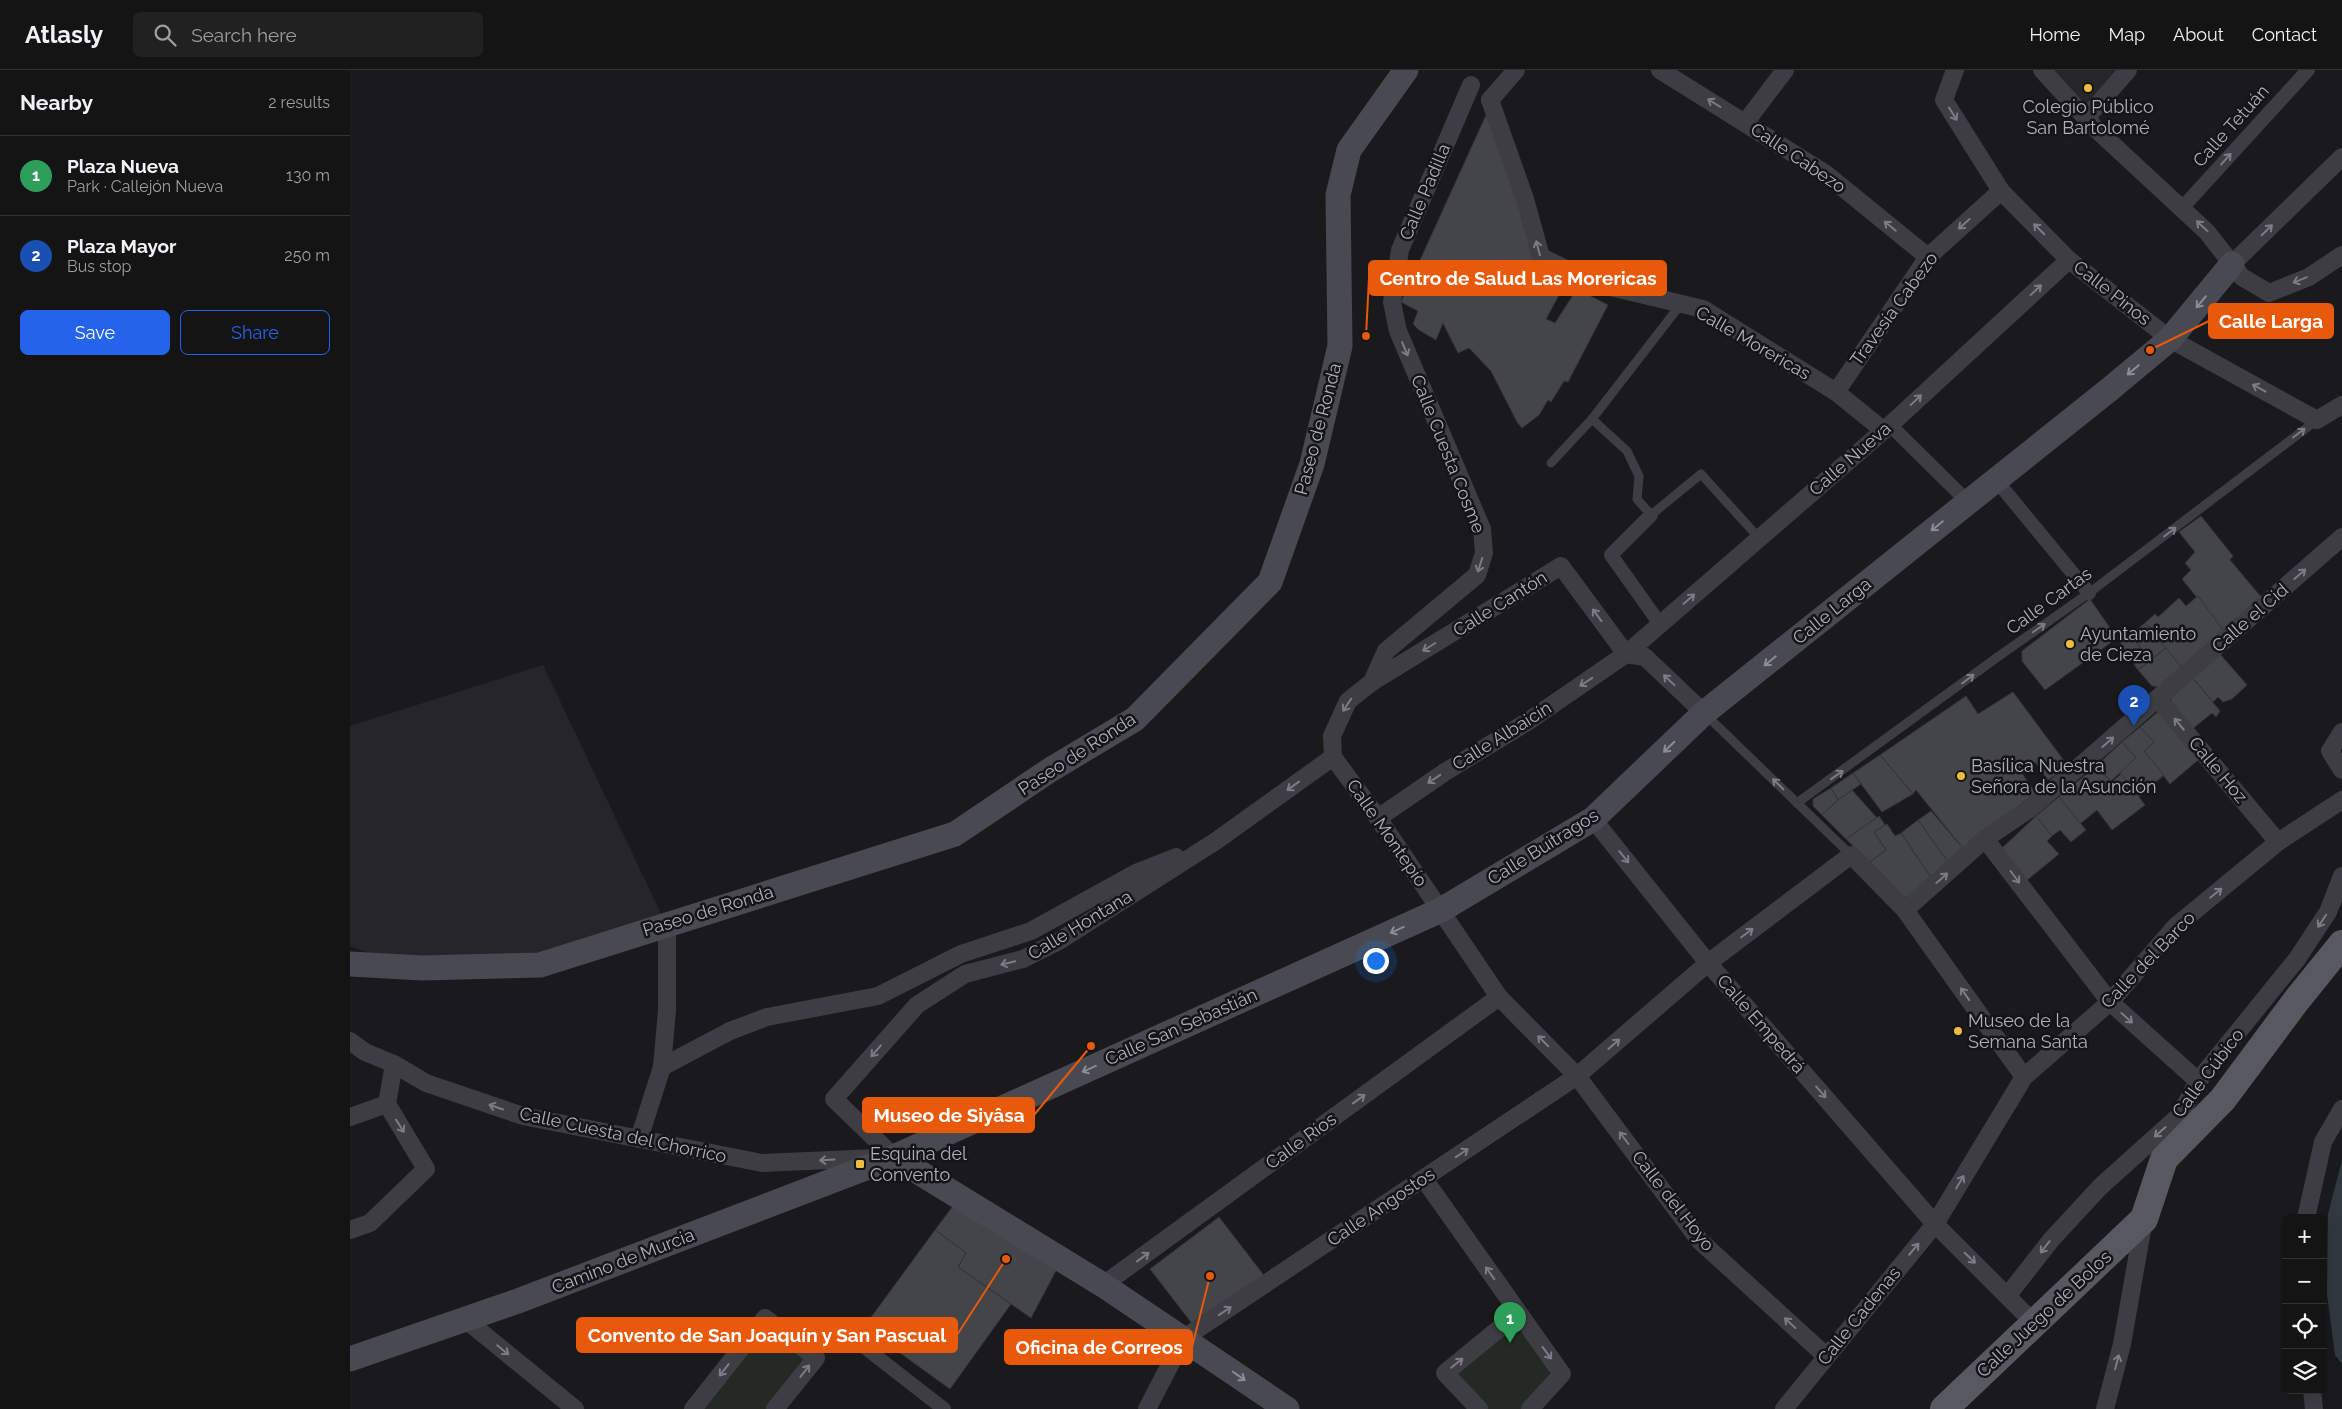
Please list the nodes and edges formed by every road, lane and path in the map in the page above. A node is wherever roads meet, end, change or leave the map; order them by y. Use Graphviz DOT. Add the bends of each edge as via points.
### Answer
graph roads {
  1 [pos="1406,70"];
  2 [pos="1516,70"];
  3 [pos="1660,70"];
  4 [pos="1785,70"];
  5 [pos="1955,70"];
  6 [pos="2042,70"];
  7 [pos="2128,70"];
  8 [pos="2308,70"];
  9 [pos="1474,78"];
  10 [pos="1490,100"];
  11 [pos="2087,117"];
  12 [pos="1745,123"];
  13 [pos="2342,157"];
  14 [pos="2001,191"];
  15 [pos="2182,208"];
  16 [pos="2342,256"];
  17 [pos="1928,257"];
  18 [pos="2069,260"];
  19 [pos="2232,264"];
  20 [pos="1392,302"];
  21 [pos="1681,304"];
  22 [pos="2170,339"];
  23 [pos="1836,392"];
  24 [pos="2342,405"];
  25 [pos="1592,419"];
  26 [pos="2317,420"];
  27 [pos="1886,427"];
  28 [pos="1551,463"];
  29 [pos="1996,480"];
  30 [pos="1968,502"];
  31 [pos="1651,515"];
  32 [pos="2342,537"];
  33 [pos="1759,538"];
  34 [pos="2089,593"];
  35 [pos="1660,624"];
  36 [pos="1626,654"];
  37 [pos="1372,682"];
  38 [pos="2158,699"];
  39 [pos="1704,713"];
  40 [pos="2342,732"];
  41 [pos="1333,757"];
  42 [pos="2342,770"];
  43 [pos="2342,800"];
  44 [pos="1797,803"];
  45 [pos="1378,818"];
  46 [pos="1594,819"];
  47 [pos="1986,838"];
  48 [pos="1216,841"];
  49 [pos="2278,842"];
  50 [pos="1851,855"];
  51 [pos="2342,876"];
  52 [pos="1441,910"];
  53 [pos="1905,910"];
  54 [pos="667,924"];
  55 [pos="2342,944"];
  56 [pos="1708,963"];
  57 [pos="350,964"];
  58 [pos="1499,997"];
  59 [pos="2110,1002"];
  60 [pos="350,1041"];
  61 [pos="358,1052"];
  62 [pos="394,1064"];
  63 [pos="662,1067"];
  64 [pos="1577,1076"];
  65 [pos="2024,1077"];
  66 [pos="2198,1081"];
  67 [pos="387,1104"];
  68 [pos="2342,1110"];
  69 [pos="350,1117"];
  70 [pos="639,1139"];
  71 [pos="894,1157"];
  72 [pos="1424,1179"];
  73 [pos="2307,1214"];
  74 [pos="2144,1219"];
  75 [pos="1935,1224"];
  76 [pos="350,1230"];
  77 [pos="1103,1285"];
  78 [pos="2008,1295"];
  79 [pos="1518,1313"];
  80 [pos="465,1319"];
  81 [pos="2034,1323"];
  82 [pos="1184,1338"];
  83 [pos="854,1339"];
  84 [pos="1826,1356"];
  85 [pos="350,1359"];
  86 [pos="2312,1394"];
  87 [pos="575,1409"];
  88 [pos="694,1409"];
  89 [pos="775,1409"];
  90 [pos="944,1409"];
  91 [pos="1147,1409"];
  92 [pos="1287,1409"];
  93 [pos="1479,1409"];
  94 [pos="1530,1409"];
  95 [pos="1784,1409"];
  96 [pos="1944,1409"];
  97 [pos="2105,1409"];
  98 [pos="2314,1409"];
  1 -- 54 [label="main road, Paseo de Ronda" via="1349,150 1338,194 1340,346 1312,464 1270,582 1135,719 1050,770 955,834"];
  2 -- 10 [label="street"];
  12 -- 3 [label="street, Calle Cabezo, one-way"];
  4 -- 12 [label="street"];
  5 -- 14 [label="street, Calle Pinos, one-way" via="1944,100"];
  6 -- 11 [label="street"];
  7 -- 11 [label="street"];
  15 -- 8 [label="street, Calle Tetuán, one-way"];
  9 -- 10 [label="street, Calle Padilla"];
  9 -- 20 [label="street, Calle Padilla" via="1400,250"];
  21 -- 10 [label="street, Calle Morericas, one-way" via="1598,284 1540,258 1524,199"];
  11 -- 15 [label="street"];
  17 -- 12 [label="street, Calle Cabezo, one-way" via="1826,174"];
  19 -- 13 [label="street, one-way"];
  14 -- 17 [label="street, Travesía Cabezo, one-way"];
  18 -- 14 [label="street, Calle Pinos, one-way"];
  19 -- 15 [label="street, one-way" via="2207,232"];
  16 -- 19 [label="street, one-way" via="2309,277 2269,293 2242,277"];
  17 -- 23 [label="street, Travesía Cabezo"];
  18 -- 22 [label="street, Calle Pinos"];
  27 -- 18 [label="street, Calle Nueva, one-way"];
  19 -- 22 [label="main road, Calle Larga, one-way"];
  20 -- 37 [label="street, Calle Cuesta Cosme, one-way" via="1398,331 1482,530 1484,553 1477,574 1386,650"];
  21 -- 23 [label="street, Calle Morericas" via="1703,309"];
  21 -- 25 [label="lane"];
  26 -- 22 [label="street, Calle Pinos, one-way"];
  22 -- 29 [label="main road, Calle Larga, one-way"];
  23 -- 27 [label="street, Calle Morericas"];
  24 -- 26 [label="street"];
  25 -- 28 [label="lane"];
  25 -- 31 [label="lane" via="1627,451 1639,476 1636,499"];
  34 -- 26 [label="lane, Calle Cartas, one-way"];
  27 -- 30 [label="street"];
  27 -- 33 [label="street, Calle Nueva"];
  29 -- 30 [label="main road, Calle Larga"];
  29 -- 34 [label="street"];
  30 -- 39 [label="main road, Calle Larga, one-way"];
  31 -- 33 [label="lane" via="1701,474"];
  31 -- 35 [label="street" via="1611,555"];
  38 -- 32 [label="street, Calle el Cid, one-way"];
  35 -- 33 [label="street, Calle Nueva, one-way"];
  44 -- 34 [label="lane, Calle Cartas, one-way"];
  35 -- 36 [label="street, Calle Nueva"];
  36 -- 37 [label="street, Calle Cantón, one-way" via="1561,566"];
  39 -- 36 [label="street, one-way" via="1645,657"];
  36 -- 45 [label="street, Calle Albaicín, one-way"];
  37 -- 41 [label="street, Calle Cuesta Cosme, one-way" via="1348,701 1332,736"];
  47 -- 38 [label="street, Calle el Cid, one-way" via="2031,808"];
  49 -- 38 [label="street, Calle Hoz, one-way"];
  44 -- 39 [label="lane, one-way"];
  39 -- 46 [label="main road, Calle Buitragos, one-way"];
  40 -- 42 [label="street" via="2330,751"];
  41 -- 45 [label="street, Calle Montepío"];
  41 -- 48 [label="street, Calle Hontana, one-way"];
  43 -- 49 [label="street, Calle del Barco"];
  44 -- 50 [label="lane"];
  45 -- 52 [label="street, Calle Montepío"];
  46 -- 52 [label="main road, Calle Buitragos"];
  46 -- 56 [label="street, Calle Empedrá, one-way"];
  53 -- 47 [label="street, Calle el Cid, one-way"];
  47 -- 59 [label="street, one-way"];
  48 -- 63 [label="street" via="1138,872 1031,931 961,954 878,996 767,1017 730,1031"];
  48 -- 71 [label="street, Calle Hontana, one-way" via="1059,941 1023,959 964,974 917,1005 834,1099"];
  59 -- 49 [label="street, Calle del Barco, one-way" via="2176,926"];
  50 -- 53 [label="street"];
  56 -- 50 [label="street, Calle Angostos, one-way"];
  51 -- 66 [label="street, Calle Cúbico, one-way" via="2328,912 2297,959"];
  52 -- 58 [label="street, Calle Montepío"];
  52 -- 71 [label="main road, Calle San Sebastián, one-way"];
  65 -- 53 [label="street, one-way"];
  54 -- 57 [label="main road, Paseo de Ronda" via="540,965 422,968"];
  54 -- 63 [label="street" via="668,1010"];
  55 -- 74 [label="main road" via="2223,1099 2164,1159"];
  64 -- 56 [label="street, Calle Angostos, one-way"];
  56 -- 75 [label="street, Calle Empedrá, one-way"];
  64 -- 58 [label="street, Calle del Hoyo, one-way"];
  77 -- 58 [label="street, Calle Ríos, one-way"];
  59 -- 65 [label="street, Calle del Barco"];
  59 -- 66 [label="street, one-way"];
  60 -- 61 [label="street, Calle Cuesta del Chorrico"];
  61 -- 62 [label="street, Calle Cuesta del Chorrico"];
  62 -- 67 [label="street"];
  70 -- 62 [label="street, Calle Cuesta del Chorrico, one-way" via="523,1116 426,1083"];
  63 -- 70 [label="street"];
  72 -- 64 [label="street, Calle Angostos, one-way"];
  84 -- 64 [label="street, Calle del Hoyo, one-way" via="1700,1241"];
  75 -- 65 [label="street, Calle del Barco, one-way"];
  66 -- 78 [label="street, Calle Cúbico, one-way" via="2180,1115 2100,1187 2051,1240"];
  67 -- 69 [label="street"];
  67 -- 76 [label="street, one-way" via="426,1169 370,1223"];
  68 -- 73 [label="street" via="2323,1142"];
  71 -- 70 [label="street, Calle Cuesta del Chorrico, one-way" via="762,1163"];
  71 -- 77 [label="main road"];
  71 -- 80 [label="main road, Camino de Murcia"];
  79 -- 72 [label="street, one-way"];
  82 -- 72 [label="street, Calle Angostos, one-way"];
  74 -- 81 [label="main road, Calle Juego de Bolos"];
  97 -- 74 [label="street, one-way" via="2122,1344"];
  75 -- 78 [label="street, Calle Empedrá, one-way"];
  84 -- 75 [label="street, Calle Cadenas, one-way"];
  77 -- 82 [label="main road"];
  78 -- 81 [label="street, Calle Empedrá"];
  93 -- 79 [label="street, one-way" via="1444,1373"];
  79 -- 94 [label="street, one-way" via="1562,1374"];
  80 -- 85 [label="main road, Camino de Murcia"];
  80 -- 87 [label="street, one-way"];
  81 -- 96 [label="main road, Calle Juego de Bolos"];
  82 -- 91 [label="street"];
  82 -- 92 [label="main road, one-way"];
  83 -- 90 [label="street"];
  84 -- 95 [label="street, Calle Cadenas"];
  86 -- 98 [label="street"];
  89 -- 88 [label="street, one-way" via="816,1358 765,1318"];
}
